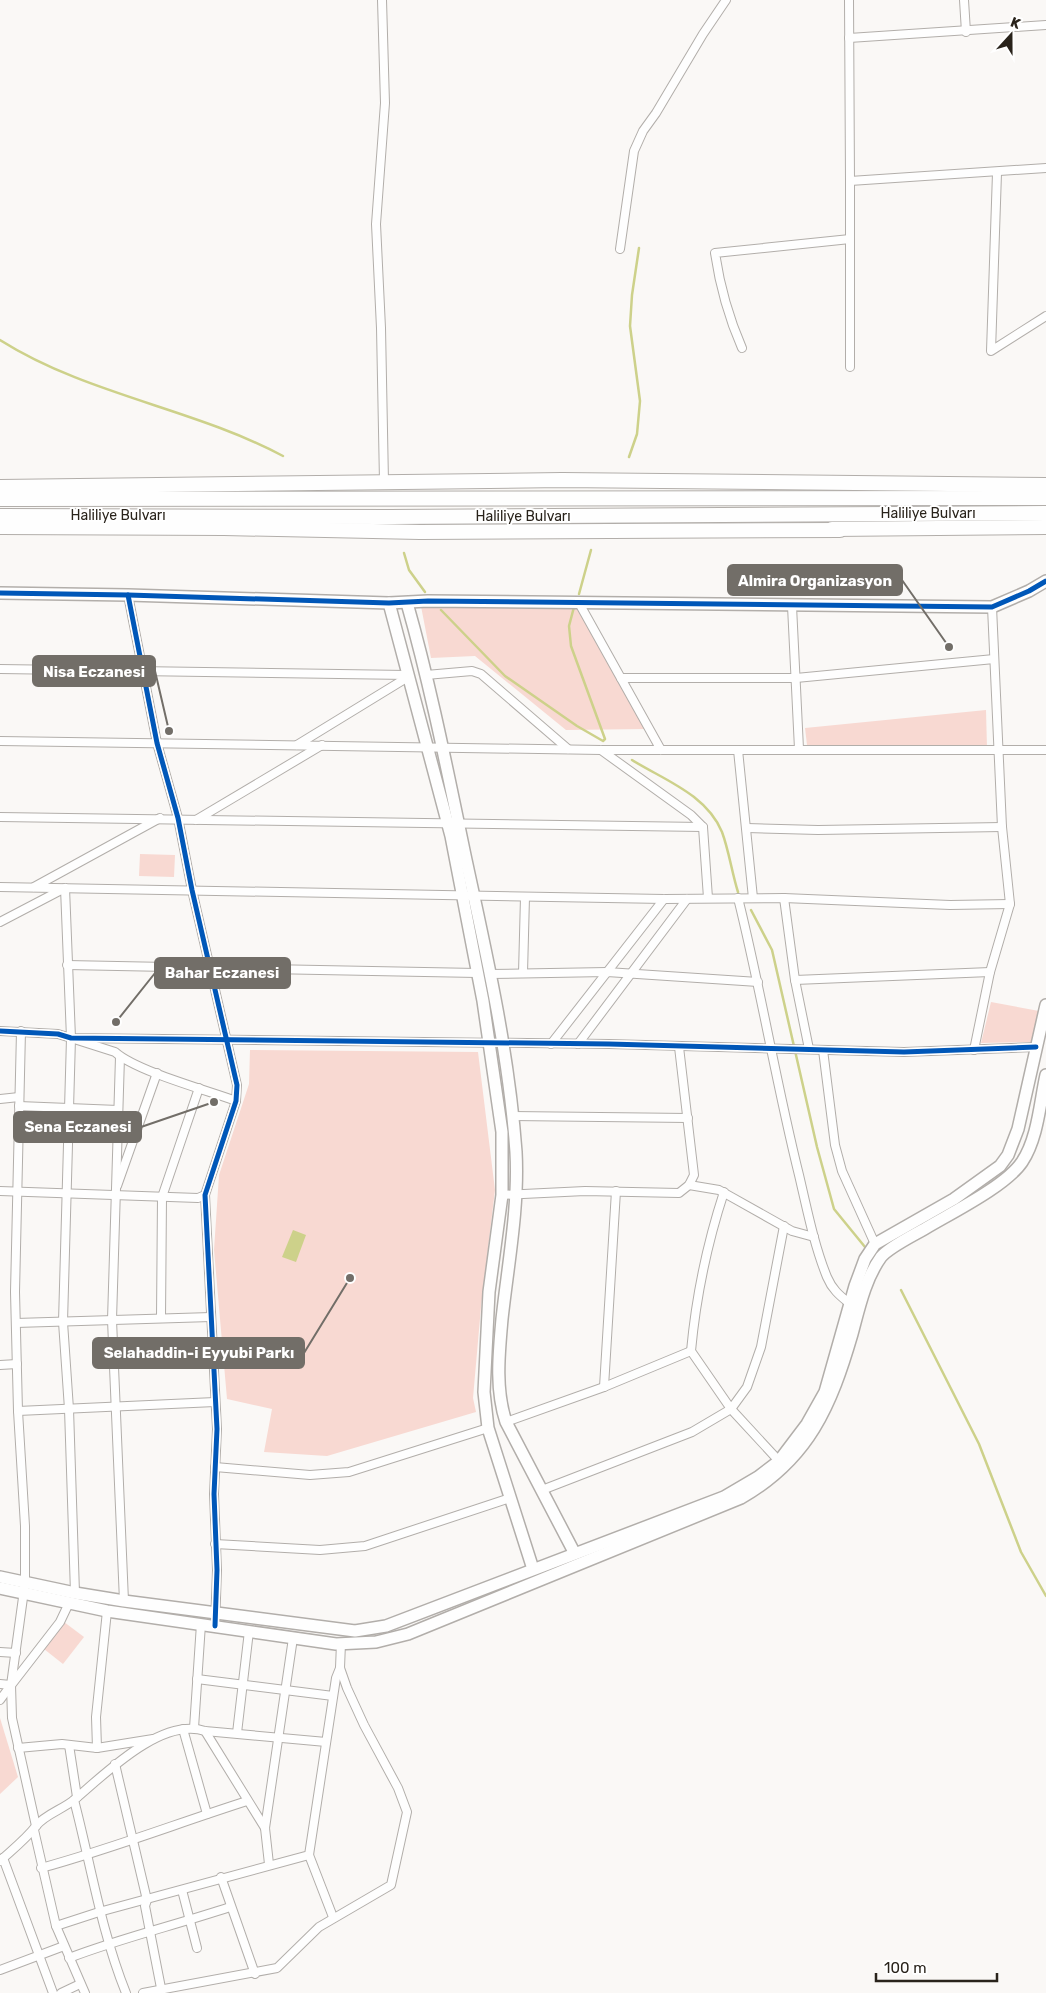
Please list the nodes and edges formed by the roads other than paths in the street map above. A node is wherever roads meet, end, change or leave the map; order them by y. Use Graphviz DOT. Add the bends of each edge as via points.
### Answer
graph roads {
  1 [pos="382,0"];
  2 [pos="726,0"];
  3 [pos="849,0"];
  4 [pos="964,0"];
  5 [pos="1046,25"];
  6 [pos="966,32"];
  7 [pos="849,38"];
  8 [pos="1046,168"];
  9 [pos="997,173"];
  10 [pos="850,181"];
  11 [pos="850,239"];
  12 [pos="620,249"];
  13 [pos="1046,316"];
  14 [pos="742,348"];
  15 [pos="850,367"];
  16 [pos="384,482"];
  17 [pos="788,484"];
  18 [pos="213,485"];
  19 [pos="1046,485"];
  20 [pos="0,488"];
  21 [pos="662,498"];
  22 [pos="1046,498"];
  23 [pos="388,499"];
  24 [pos="0,500"];
  25 [pos="1046,513"];
  26 [pos="0,516"];
  27 [pos="659,516"];
  28 [pos="390,517"];
  29 [pos="0,527"];
  30 [pos="1046,527"];
  31 [pos="224,528"];
  32 [pos="840,530"];
  33 [pos="1046,581"];
  34 [pos="0,593"];
  35 [pos="128,595"];
  36 [pos="389,603"];
  37 [pos="406,603"];
  38 [pos="579,603"];
  39 [pos="792,606"];
  40 [pos="992,607"];
  41 [pos="994,659"];
  42 [pos="0,670"];
  43 [pos="142,672"];
  44 [pos="426,675"];
  45 [pos="408,676"];
  46 [pos="621,678"];
  47 [pos="796,678"];
  48 [pos="0,741"];
  49 [pos="157,743"];
  50 [pos="297,745"];
  51 [pos="322,745"];
  52 [pos="442,747"];
  53 [pos="429,748"];
  54 [pos="568,749"];
  55 [pos="800,749"];
  56 [pos="601,750"];
  57 [pos="661,750"];
  58 [pos="738,750"];
  59 [pos="999,750"];
  60 [pos="1046,750"];
  61 [pos="0,817"];
  62 [pos="161,818"];
  63 [pos="178,818"];
  64 [pos="195,821"];
  65 [pos="453,823"];
  66 [pos="703,827"];
  67 [pos="747,828"];
  68 [pos="1002,828"];
  69 [pos="0,887"];
  70 [pos="33,888"];
  71 [pos="64,888"];
  72 [pos="192,890"];
  73 [pos="468,895"];
  74 [pos="525,897"];
  75 [pos="687,898"];
  76 [pos="708,898"];
  77 [pos="738,898"];
  78 [pos="753,898"];
  79 [pos="784,898"];
  80 [pos="664,899"];
  81 [pos="1010,904"];
  82 [pos="0,922"];
  83 [pos="67,966"];
  84 [pos="211,967"];
  85 [pos="607,972"];
  86 [pos="990,972"];
  87 [pos="483,973"];
  88 [pos="523,973"];
  89 [pos="631,974"];
  90 [pos="795,980"];
  91 [pos="758,982"];
  92 [pos="1046,1005"];
  93 [pos="0,1031"];
  94 [pos="21,1031"];
  95 [pos="70,1038"];
  96 [pos="227,1040"];
  97 [pos="488,1044"];
  98 [pos="502,1044"];
  99 [pos="551,1044"];
  100 [pos="578,1044"];
  101 [pos="680,1047"];
  102 [pos="1036,1047"];
  103 [pos="769,1048"];
  104 [pos="806,1049"];
  105 [pos="823,1050"];
  106 [pos="974,1050"];
  107 [pos="120,1057"];
  108 [pos="157,1073"];
  109 [pos="1046,1075"];
  110 [pos="199,1088"];
  111 [pos="20,1098"];
  112 [pos="0,1099"];
  113 [pos="236,1100"];
  114 [pos="19,1106"];
  115 [pos="68,1108"];
  116 [pos="118,1110"];
  117 [pos="512,1116"];
  118 [pos="688,1118"];
  119 [pos="689,1185"];
  120 [pos="0,1191"];
  121 [pos="17,1191"];
  122 [pos="616,1191"];
  123 [pos="724,1192"];
  124 [pos="65,1194"];
  125 [pos="114,1194"];
  126 [pos="205,1195"];
  127 [pos="502,1195"];
  128 [pos="516,1195"];
  129 [pos="162,1197"];
  130 [pos="784,1226"];
  131 [pos="814,1237"];
  132 [pos="875,1244"];
  133 [pos="849,1303"];
  134 [pos="211,1317"];
  135 [pos="162,1318"];
  136 [pos="112,1320"];
  137 [pos="63,1322"];
  138 [pos="16,1323"];
  139 [pos="691,1352"];
  140 [pos="17,1364"];
  141 [pos="0,1365"];
  142 [pos="604,1387"];
  143 [pos="214,1402"];
  144 [pos="117,1406"];
  145 [pos="69,1409"];
  146 [pos="731,1409"];
  147 [pos="18,1411"];
  148 [pos="506,1422"];
  149 [pos="488,1428"];
  150 [pos="779,1461"];
  151 [pos="215,1467"];
  152 [pos="542,1490"];
  153 [pos="510,1498"];
  154 [pos="215,1544"];
  155 [pos="574,1552"];
  156 [pos="533,1569"];
  157 [pos="0,1577"];
  158 [pos="0,1588"];
  159 [pos="24,1588"];
  160 [pos="72,1598"];
  161 [pos="124,1601"];
  162 [pos="107,1611"];
  163 [pos="216,1614"];
  164 [pos="201,1624"];
  165 [pos="215,1626"];
  166 [pos="249,1631"];
  167 [pos="293,1638"];
  168 [pos="341,1643"];
  169 [pos="0,1652"];
  170 [pos="16,1653"];
  171 [pos="340,1668"];
  172 [pos="197,1678"];
  173 [pos="0,1684"];
  174 [pos="243,1684"];
  175 [pos="11,1685"];
  176 [pos="287,1690"];
  177 [pos="333,1696"];
  178 [pos="0,1700"];
  179 [pos="194,1728"];
  180 [pos="183,1729"];
  181 [pos="205,1731"];
  182 [pos="237,1733"];
  183 [pos="280,1737"];
  184 [pos="156,1738"];
  185 [pos="326,1742"];
  186 [pos="69,1745"];
  187 [pos="18,1748"];
  188 [pos="97,1748"];
  189 [pos="115,1764"];
  190 [pos="76,1798"];
  191 [pos="246,1801"];
  192 [pos="207,1814"];
  193 [pos="35,1828"];
  194 [pos="265,1828"];
  195 [pos="134,1841"];
  196 [pos="89,1854"];
  197 [pos="309,1855"];
  198 [pos="1,1859"];
  199 [pos="269,1864"];
  200 [pos="42,1868"];
  201 [pos="220,1877"];
  202 [pos="182,1890"];
  203 [pos="146,1900"];
  204 [pos="230,1907"];
  205 [pos="100,1912"];
  206 [pos="333,1917"];
  207 [pos="190,1921"];
  208 [pos="56,1926"];
  209 [pos="150,1932"];
  210 [pos="108,1943"];
  211 [pos="64,1946"];
  212 [pos="197,1948"];
  213 [pos="40,1954"];
  214 [pos="68,1958"];
  215 [pos="0,1970"];
  216 [pos="255,1974"];
  217 [pos="80,1984"];
  218 [pos="161,1988"];
  219 [pos="53,1993"];
  220 [pos="61,1993"];
  221 [pos="85,1993"];
  222 [pos="126,1993"];
  223 [pos="143,1993"];
  1 -- 16 [label="street" via="385,103 376,224"];
  2 -- 12 [label="street" via="643,131 634,151"];
  3 -- 7 [label="street"];
  4 -- 6 [label="street"];
  5 -- 6 [label="street"];
  6 -- 7 [label="street"];
  7 -- 10 [label="street"];
  8 -- 9 [label="street"];
  9 -- 10 [label="street"];
  9 -- 13 [label="street" via="991,351"];
  10 -- 11 [label="street"];
  11 -- 14 [label="street" via="715,253 720,288"];
  11 -- 15 [label="street"];
  16 -- 17 [label="highway" via="562,480"];
  16 -- 18 [label="highway"];
  17 -- 19 [label="highway"];
  17 -- 21 [label="highway"];
  18 -- 20 [label="highway"];
  18 -- 23 [label="highway"];
  21 -- 22 [label="highway, Haliliye Bulvarı"];
  21 -- 23 [label="highway, Haliliye Bulvarı"];
  23 -- 24 [label="highway, Haliliye Bulvarı"];
  25 -- 27 [label="highway, Haliliye Bulvarı"];
  26 -- 28 [label="highway, Haliliye Bulvarı"];
  27 -- 28 [label="highway, Haliliye Bulvarı"];
  27 -- 32 [label="highway"];
  28 -- 31 [label="highway"];
  29 -- 31 [label="highway"];
  30 -- 32 [label="highway"];
  31 -- 32 [label="highway" via="420,532"];
  33 -- 40 [label="street"];
  34 -- 35 [label="street"];
  35 -- 36 [label="street"];
  35 -- 43 [label="street"];
  36 -- 37 [label="street"];
  36 -- 45 [label="street"];
  37 -- 38 [label="street"];
  37 -- 44 [label="street"];
  38 -- 39 [label="street"];
  38 -- 46 [label="street"];
  39 -- 40 [label="street"];
  39 -- 47 [label="street"];
  40 -- 41 [label="street"];
  41 -- 47 [label="street"];
  41 -- 59 [label="street"];
  42 -- 43 [label="street"];
  43 -- 45 [label="street"];
  43 -- 49 [label="street"];
  44 -- 52 [label="street"];
  44 -- 54 [label="street" via="472,670 480,674"];
  45 -- 50 [label="street"];
  45 -- 53 [label="street"];
  46 -- 47 [label="street"];
  46 -- 57 [label="street"];
  47 -- 55 [label="street"];
  48 -- 49 [label="street"];
  49 -- 50 [label="street"];
  49 -- 63 [label="street"];
  50 -- 51 [label="street"];
  51 -- 53 [label="street"];
  51 -- 64 [label="street"];
  52 -- 53 [label="street"];
  52 -- 54 [label="street"];
  52 -- 65 [label="street"];
  53 -- 65 [label="street"];
  54 -- 56 [label="street"];
  55 -- 58 [label="street"];
  55 -- 59 [label="street"];
  56 -- 57 [label="street"];
  56 -- 66 [label="street"];
  57 -- 58 [label="street"];
  58 -- 67 [label="street"];
  59 -- 60 [label="street"];
  59 -- 68 [label="street"];
  61 -- 62 [label="street"];
  62 -- 63 [label="street"];
  62 -- 70 [label="street"];
  63 -- 64 [label="street"];
  63 -- 72 [label="street"];
  64 -- 65 [label="street"];
  65 -- 66 [label="street"];
  65 -- 73 [label="street"];
  66 -- 76 [label="street"];
  67 -- 68 [label="street"];
  67 -- 78 [label="street"];
  68 -- 81 [label="street"];
  69 -- 70 [label="street"];
  70 -- 71 [label="street"];
  71 -- 72 [label="street"];
  71 -- 82 [label="street"];
  71 -- 83 [label="street"];
  72 -- 73 [label="street"];
  72 -- 84 [label="street"];
  73 -- 74 [label="street"];
  73 -- 87 [label="street"];
  74 -- 80 [label="street"];
  74 -- 88 [label="street"];
  75 -- 76 [label="street"];
  75 -- 80 [label="street"];
  75 -- 89 [label="street"];
  76 -- 77 [label="street"];
  77 -- 78 [label="street"];
  77 -- 91 [label="street"];
  78 -- 79 [label="street"];
  79 -- 81 [label="street" via="950,905"];
  79 -- 90 [label="street"];
  80 -- 85 [label="street"];
  81 -- 86 [label="street"];
  83 -- 84 [label="street"];
  83 -- 95 [label="street"];
  84 -- 87 [label="street"];
  84 -- 96 [label="street"];
  85 -- 88 [label="street"];
  85 -- 89 [label="street"];
  85 -- 99 [label="street"];
  86 -- 90 [label="street"];
  86 -- 106 [label="street"];
  87 -- 88 [label="street"];
  87 -- 97 [label="street"];
  87 -- 98 [label="street"];
  89 -- 91 [label="street"];
  89 -- 100 [label="street"];
  90 -- 104 [label="street"];
  91 -- 103 [label="street"];
  92 -- 102 [label="street"];
  93 -- 94 [label="street"];
  94 -- 95 [label="street"];
  94 -- 111 [label="street"];
  95 -- 96 [label="street"];
  95 -- 107 [label="street" via="114,1052"];
  95 -- 115 [label="street"];
  96 -- 97 [label="street"];
  96 -- 113 [label="street" via="235,1069"];
  97 -- 98 [label="street"];
  97 -- 127 [label="street" via="502,1132"];
  98 -- 99 [label="street"];
  98 -- 117 [label="street"];
  99 -- 100 [label="street"];
  100 -- 101 [label="street"];
  101 -- 103 [label="street"];
  101 -- 118 [label="street"];
  102 -- 106 [label="street"];
  102 -- 132 [label="street" via="1014,1144 1000,1166 954,1199"];
  103 -- 104 [label="street"];
  103 -- 131 [label="street"];
  104 -- 105 [label="street"];
  105 -- 106 [label="street"];
  105 -- 132 [label="street" via="835,1145 842,1171"];
  107 -- 108 [label="street"];
  107 -- 116 [label="street"];
  108 -- 110 [label="street"];
  108 -- 125 [label="street"];
  109 -- 168 [label="street" via="1032,1137 1022,1163 980,1196 883,1254 863,1293 832,1396 808,1438 759,1488 716,1510 408,1634 376,1642"];
  110 -- 113 [label="street"];
  110 -- 129 [label="street"];
  111 -- 112 [label="street"];
  111 -- 114 [label="street"];
  113 -- 126 [label="street"];
  114 -- 115 [label="street"];
  114 -- 121 [label="street"];
  115 -- 116 [label="street"];
  115 -- 124 [label="street"];
  116 -- 125 [label="street"];
  117 -- 118 [label="street"];
  117 -- 128 [label="street"];
  118 -- 119 [label="street" via="694,1175"];
  119 -- 122 [label="street" via="679,1193"];
  119 -- 123 [label="street"];
  120 -- 121 [label="street"];
  121 -- 124 [label="street"];
  121 -- 138 [label="street"];
  122 -- 128 [label="street"];
  122 -- 142 [label="street"];
  123 -- 130 [label="street"];
  123 -- 139 [label="street" via="711,1233 694,1314"];
  124 -- 125 [label="street"];
  124 -- 137 [label="street"];
  125 -- 129 [label="street"];
  125 -- 136 [label="street"];
  126 -- 129 [label="street" via="198,1198"];
  126 -- 134 [label="street"];
  127 -- 128 [label="street"];
  127 -- 149 [label="street" via="489,1292 484,1392"];
  128 -- 148 [label="street" via="499,1354 500,1403"];
  129 -- 135 [label="street"];
  130 -- 131 [label="street"];
  130 -- 146 [label="street" via="761,1347 747,1387"];
  131 -- 133 [label="street" via="828,1278 836,1293"];
  132 -- 133 [label="street" via="859,1272"];
  133 -- 150 [label="street" via="825,1392 807,1424"];
  134 -- 135 [label="street"];
  134 -- 143 [label="street"];
  135 -- 136 [label="street"];
  136 -- 137 [label="street"];
  136 -- 144 [label="street"];
  137 -- 138 [label="street"];
  137 -- 145 [label="street"];
  138 -- 140 [label="street"];
  139 -- 142 [label="street"];
  139 -- 146 [label="street"];
  140 -- 141 [label="street"];
  140 -- 147 [label="street"];
  142 -- 148 [label="street"];
  143 -- 144 [label="street"];
  143 -- 151 [label="street" via="217,1428"];
  144 -- 145 [label="street"];
  144 -- 161 [label="street"];
  145 -- 147 [label="street"];
  145 -- 160 [label="street"];
  146 -- 150 [label="street"];
  146 -- 152 [label="street" via="692,1432"];
  147 -- 159 [label="street" via="25,1526"];
  148 -- 152 [label="street"];
  149 -- 151 [label="street" via="349,1472 310,1475"];
  149 -- 153 [label="street"];
  150 -- 155 [label="street" via="724,1497"];
  151 -- 154 [label="street"];
  152 -- 155 [label="street"];
  153 -- 154 [label="street" via="365,1546 320,1550"];
  153 -- 156 [label="street"];
  154 -- 163 [label="street"];
  155 -- 156 [label="street"];
  156 -- 163 [label="street" via="386,1626 355,1631"];
  157 -- 159 [label="street"];
  158 -- 159 [label="street"];
  159 -- 160 [label="street"];
  159 -- 170 [label="street"];
  160 -- 161 [label="street"];
  160 -- 162 [label="street"];
  160 -- 175 [label="street" via="60,1622"];
  161 -- 163 [label="street"];
  162 -- 164 [label="street"];
  162 -- 188 [label="street" via="96,1717"];
  163 -- 165 [label="street"];
  164 -- 165 [label="street"];
  164 -- 172 [label="street"];
  165 -- 166 [label="street"];
  166 -- 167 [label="street"];
  166 -- 174 [label="street"];
  167 -- 168 [label="street"];
  167 -- 176 [label="street"];
  168 -- 171 [label="street"];
  169 -- 170 [label="street"];
  170 -- 175 [label="street"];
  171 -- 177 [label="street"];
  171 -- 206 [label="street" via="364,1726 398,1788 407,1812 391,1885"];
  172 -- 174 [label="street"];
  172 -- 179 [label="street"];
  173 -- 175 [label="street"];
  174 -- 176 [label="street"];
  174 -- 182 [label="street"];
  175 -- 178 [label="street"];
  175 -- 187 [label="street" via="12,1718"];
  176 -- 177 [label="street"];
  176 -- 183 [label="street"];
  177 -- 185 [label="street"];
  179 -- 180 [label="street"];
  179 -- 181 [label="street"];
  180 -- 184 [label="street"];
  180 -- 192 [label="street"];
  181 -- 182 [label="street"];
  181 -- 191 [label="street"];
  182 -- 183 [label="street"];
  183 -- 185 [label="street"];
  183 -- 194 [label="street"];
  184 -- 188 [label="street"];
  184 -- 189 [label="street"];
  185 -- 197 [label="street"];
  186 -- 187 [label="street"];
  186 -- 188 [label="street"];
  186 -- 190 [label="street"];
  187 -- 193 [label="street"];
  189 -- 190 [label="street"];
  189 -- 195 [label="street"];
  190 -- 193 [label="street"];
  190 -- 196 [label="street"];
  191 -- 192 [label="street"];
  191 -- 194 [label="street"];
  192 -- 195 [label="street"];
  193 -- 198 [label="street"];
  193 -- 200 [label="street"];
  194 -- 199 [label="street"];
  195 -- 196 [label="street"];
  195 -- 203 [label="street"];
  196 -- 200 [label="street"];
  196 -- 205 [label="street"];
  197 -- 199 [label="street"];
  197 -- 206 [label="street"];
  198 -- 213 [label="street"];
  199 -- 201 [label="street"];
  200 -- 208 [label="street"];
  201 -- 202 [label="street"];
  201 -- 204 [label="street"];
  202 -- 203 [label="street"];
  202 -- 207 [label="street"];
  203 -- 205 [label="street"];
  203 -- 209 [label="street"];
  204 -- 207 [label="street"];
  204 -- 216 [label="street"];
  205 -- 208 [label="street"];
  205 -- 210 [label="street"];
  206 -- 216 [label="street" via="277,1968"];
  207 -- 209 [label="street"];
  207 -- 212 [label="street"];
  208 -- 211 [label="street"];
  209 -- 210 [label="street"];
  209 -- 218 [label="street"];
  210 -- 214 [label="street"];
  210 -- 222 [label="street"];
  211 -- 213 [label="street"];
  211 -- 214 [label="street"];
  213 -- 215 [label="street"];
  213 -- 219 [label="street"];
  214 -- 217 [label="street"];
  216 -- 218 [label="street"];
  217 -- 220 [label="street"];
  217 -- 221 [label="street"];
  218 -- 223 [label="street"];
}
